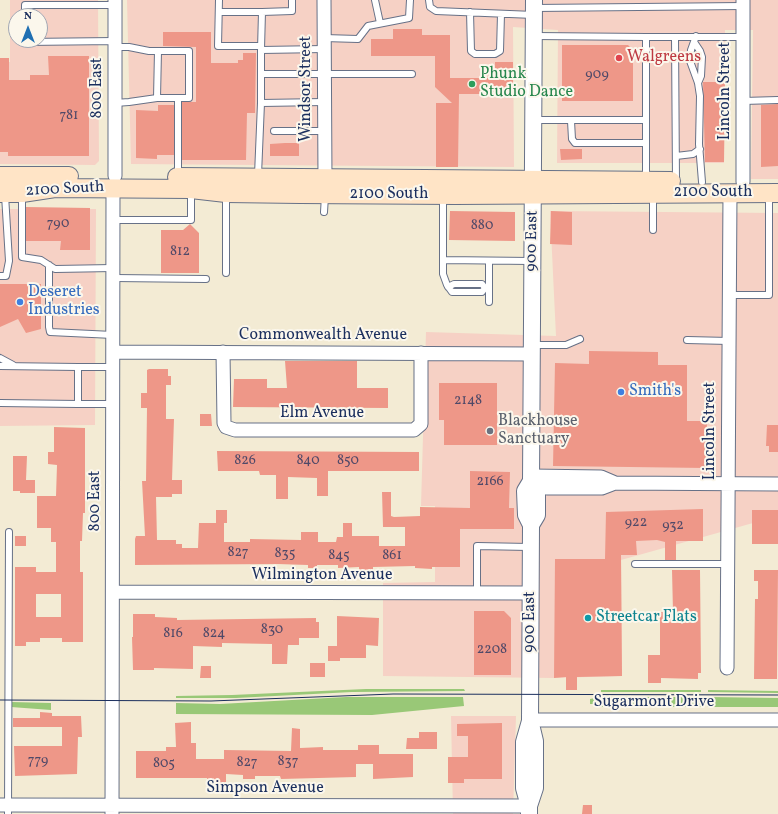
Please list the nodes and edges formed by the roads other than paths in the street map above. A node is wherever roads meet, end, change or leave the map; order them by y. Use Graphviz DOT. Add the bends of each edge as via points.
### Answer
graph roads {
  1 [pos="219,0"];
  2 [pos="292,0"];
  3 [pos="324,0"];
  4 [pos="375,0"];
  5 [pos="410,0"];
  6 [pos="430,0"];
  7 [pos="115,2"];
  8 [pos="743,3"];
  9 [pos="25,8"];
  10 [pos="534,8"];
  11 [pos="219,12"];
  12 [pos="262,12"];
  13 [pos="470,12"];
  14 [pos="501,14"];
  15 [pos="380,23"];
  16 [pos="534,36"];
  17 [pos="646,37"];
  18 [pos="675,37"];
  19 [pos="743,37"];
  20 [pos="695,39"];
  21 [pos="48,43"];
  22 [pos="115,44"];
  23 [pos="324,44"];
  24 [pos="262,48"];
  25 [pos="158,51"];
  26 [pos="261,74"];
  27 [pos="324,74"];
  28 [pos="412,74"];
  29 [pos="698,83"];
  30 [pos="157,98"];
  31 [pos="178,98"];
  32 [pos="778,100"];
  33 [pos="743,101"];
  34 [pos="324,102"];
  35 [pos="115,103"];
  36 [pos="261,103"];
  37 [pos="534,120"];
  38 [pos="646,120"];
  39 [pos="571,121"];
  40 [pos="274,131"];
  41 [pos="324,131"];
  42 [pos="646,144"];
  43 [pos="700,150"];
  44 [pos="676,156"];
  45 [pos="0,176"];
  46 [pos="178,177"];
  47 [pos="258,178"];
  48 [pos="676,181"];
  49 [pos="114,182"];
  50 [pos="702,182"];
  51 [pos="534,187"];
  52 [pos="650,187"];
  53 [pos="736,188"];
  54 [pos="771,188"];
  55 [pos="191,189"];
  56 [pos="9,193"];
  57 [pos="226,193"];
  58 [pos="325,195"];
  59 [pos="443,195"];
  60 [pos="114,220"];
  61 [pos="653,230"];
  62 [pos="443,260"];
  63 [pos="489,261"];
  64 [pos="533,261"];
  65 [pos="49,265"];
  66 [pos="114,273"];
  67 [pos="226,273"];
  68 [pos="0,276"];
  69 [pos="206,279"];
  70 [pos="487,288"];
  71 [pos="729,295"];
  72 [pos="489,302"];
  73 [pos="114,335"];
  74 [pos="580,339"];
  75 [pos="687,340"];
  76 [pos="729,341"];
  77 [pos="532,349"];
  78 [pos="114,352"];
  79 [pos="223,352"];
  80 [pos="421,353"];
  81 [pos="0,358"];
  82 [pos="0,366"];
  83 [pos="15,366"];
  84 [pos="78,367"];
  85 [pos="114,367"];
  86 [pos="0,403"];
  87 [pos="78,404"];
  88 [pos="114,404"];
  89 [pos="531,479"];
  90 [pos="728,483"];
  91 [pos="778,484"];
  92 [pos="10,532"];
  93 [pos="531,547"];
  94 [pos="635,564"];
  95 [pos="727,564"];
  96 [pos="113,592"];
  97 [pos="477,593"];
  98 [pos="531,593"];
  99 [pos="727,668"];
  100 [pos="530,720"];
  101 [pos="778,720"];
  102 [pos="0,729"];
  103 [pos="7,729"];
  104 [pos="5,808"];
  105 [pos="112,810"];
  106 [pos="217,810"];
  107 [pos="321,810"];
  108 [pos="424,810"];
  109 [pos="529,810"];
  1 -- 11 [label="lane"];
  2 -- 12 [label="lane" via="292,11"];
  3 -- 23 [label="street, Windsor Street"];
  4 -- 15 [label="lane"];
  5 -- 15 [label="lane" via="409,18"];
  6 -- 13 [label="lane" via="430,7 436,11"];
  7 -- 9 [label="lane"];
  7 -- 22 [label="street, 800 East"];
  8 -- 10 [label="lane"];
  8 -- 19 [label="street, Lincoln Street"];
  10 -- 14 [label="lane"];
  10 -- 16 [label="street, 900 East"];
  11 -- 12 [label="lane"];
  11 -- 24 [label="lane" via="218,46"];
  12 -- 24 [label="lane"];
  13 -- 14 [label="lane"];
  13 -- 14 [label="lane" via="471,52 474,54 496,54 500,51"];
  15 -- 23 [label="lane" via="368,26 358,39"];
  16 -- 17 [label="lane"];
  16 -- 37 [label="street, 900 East"];
  17 -- 18 [label="lane"];
  17 -- 38 [label="lane"];
  18 -- 20 [label="lane"];
  18 -- 44 [label="lane"];
  19 -- 20 [label="lane"];
  19 -- 33 [label="street, Lincoln Street"];
  20 -- 29 [label="lane" via="702,57"];
  20 -- 29 [label="lane" via="690,60"];
  21 -- 22 [label="lane"];
  22 -- 25 [label="lane" via="149,52"];
  22 -- 35 [label="street, 800 East"];
  23 -- 24 [label="lane"];
  23 -- 27 [label="street, Windsor Street"];
  24 -- 26 [label="lane"];
  25 -- 30 [label="lane"];
  25 -- 31 [label="lane" via="189,51 188,98"];
  26 -- 27 [label="lane"];
  26 -- 36 [label="lane"];
  27 -- 28 [label="lane"];
  27 -- 34 [label="street, Windsor Street"];
  29 -- 43 [label="lane"];
  30 -- 31 [label="lane"];
  30 -- 35 [label="lane"];
  31 -- 46 [label="lane"];
  32 -- 33 [label="lane"];
  33 -- 53 [label="street, Lincoln Street"];
  34 -- 36 [label="lane"];
  34 -- 41 [label="street, Windsor Street"];
  35 -- 49 [label="street, 800 East"];
  36 -- 47 [label="lane"];
  37 -- 39 [label="lane"];
  37 -- 51 [label="street, 900 East"];
  38 -- 39 [label="lane"];
  38 -- 42 [label="lane"];
  39 -- 42 [label="lane" via="572,139 575,143"];
  40 -- 41 [label="lane"];
  41 -- 58 [label="street, Windsor Street"];
  42 -- 52 [label="lane"];
  43 -- 44 [label="lane" via="693,154"];
  43 -- 50 [label="lane"];
  44 -- 48 [label="lane"];
  45 -- 49 [label="main road, 2100 South"];
  46 -- 47 [label="main road, 2100 South"];
  46 -- 49 [label="main road, 2100 South"];
  47 -- 58 [label="main road, 2100 South"];
  48 -- 50 [label="main road, 2100 South"];
  48 -- 52 [label="main road, 2100 South"];
  49 -- 55 [label="main road, 2100 South"];
  49 -- 56 [label="main road, 2100 South"];
  49 -- 60 [label="street, 800 East"];
  50 -- 53 [label="main road, 2100 South"];
  51 -- 52 [label="main road, 2100 South"];
  51 -- 58 [label="main road, 2100 South" via="424,179 409,186 336,186"];
  51 -- 59 [label="main road, 2100 South"];
  51 -- 64 [label="street, 900 East"];
  52 -- 53 [label="main road, 2100 South"];
  52 -- 61 [label="lane"];
  53 -- 54 [label="main road, 2100 South"];
  53 -- 71 [label="street, Lincoln Street"];
  54 -- 71 [label="lane" via="769,295"];
  55 -- 57 [label="main road, 2100 South"];
  55 -- 60 [label="lane" via="191,220"];
  56 -- 65 [label="lane" via="22,257 41,260"];
  56 -- 68 [label="lane" via="9,262 6,276"];
  57 -- 58 [label="main road, 2100 South"];
  57 -- 67 [label="lane"];
  58 -- 59 [label="main road, 2100 South"];
  59 -- 62 [label="lane"];
  60 -- 66 [label="street, 800 East"];
  62 -- 63 [label="lane"];
  62 -- 70 [label="lane" via="443,274 452,292 482,292"];
  63 -- 64 [label="lane"];
  63 -- 70 [label="lane"];
  64 -- 77 [label="street, 900 East"];
  65 -- 66 [label="lane" via="55,269"];
  65 -- 73 [label="lane" via="50,332"];
  66 -- 69 [label="lane"];
  66 -- 73 [label="street, 800 East"];
  70 -- 72 [label="lane"];
  71 -- 76 [label="street, Lincoln Street"];
  73 -- 78 [label="street, 800 East"];
  74 -- 77 [label="lane" via="566,345"];
  75 -- 76 [label="lane"];
  76 -- 90 [label="street, Lincoln Street"];
  77 -- 80 [label="street, Commonwealth Avenue"];
  77 -- 89 [label="street, 900 East"];
  78 -- 79 [label="street, Commonwealth Avenue"];
  78 -- 85 [label="street, 800 East"];
  79 -- 80 [label="street, Commonwealth Avenue"];
  79 -- 80 [label="street, Elm Avenue" via="224,423 226,427 235,430 414,430 421,424"];
  81 -- 83 [label="lane"];
  82 -- 83 [label="lane"];
  83 -- 84 [label="lane"];
  84 -- 85 [label="lane"];
  84 -- 87 [label="lane"];
  85 -- 88 [label="street, 800 East"];
  86 -- 87 [label="lane"];
  87 -- 88 [label="lane"];
  88 -- 96 [label="street, 800 East"];
  89 -- 90 [label="street" via="601,477 615,483"];
  89 -- 93 [label="street, 900 East" via="538,492 537,515 531,525"];
  90 -- 91 [label="street"];
  90 -- 95 [label="street, Lincoln Street"];
  92 -- 103 [label="lane"];
  93 -- 97 [label="lane" via="477,546"];
  93 -- 98 [label="street, 900 East"];
  94 -- 95 [label="lane"];
  95 -- 99 [label="street, Lincoln Street"];
  96 -- 97 [label="street, Wilmington Avenue"];
  96 -- 105 [label="street, 800 East"];
  97 -- 98 [label="street, Wilmington Avenue"];
  98 -- 100 [label="street, 900 East"];
  100 -- 101 [label="street, Sugarmont Drive"];
  100 -- 109 [label="street, 900 East" via="524,742 524,788"];
  102 -- 103 [label="lane"];
  103 -- 104 [label="lane"];
  104 -- 105 [label="street, Simpson Avenue"];
  105 -- 106 [label="street, Simpson Avenue"];
  106 -- 107 [label="street, Simpson Avenue"];
  107 -- 108 [label="street, Simpson Avenue"];
  108 -- 109 [label="street, Simpson Avenue"];
}
